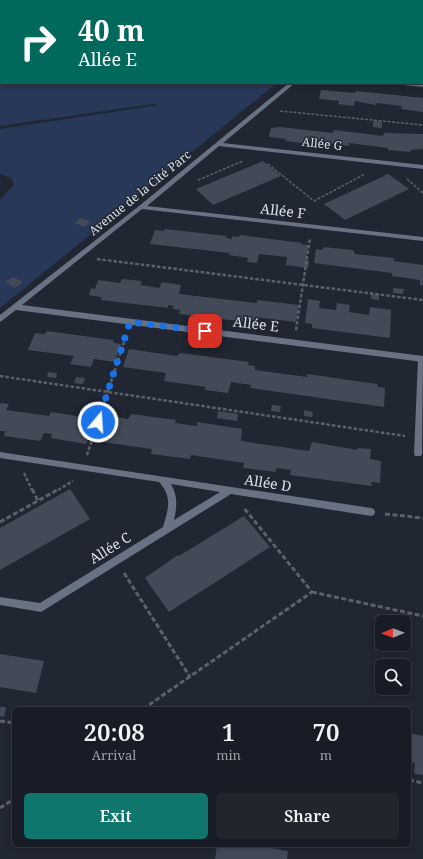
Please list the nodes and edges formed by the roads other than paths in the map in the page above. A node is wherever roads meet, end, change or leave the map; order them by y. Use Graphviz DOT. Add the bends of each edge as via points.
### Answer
graph roads {
  1 [pos="291,84"];
  2 [pos="413,84"];
  3 [pos="423,85"];
  4 [pos="218,144"];
  5 [pos="423,167"];
  6 [pos="141,207"];
  7 [pos="423,239"];
  8 [pos="15,307"];
  9 [pos="0,319"];
  10 [pos="422,359"];
  11 [pos="418,454"];
  12 [pos="0,455"];
  13 [pos="160,478"];
  14 [pos="230,490"];
  15 [pos="371,512"];
  16 [pos="167,529"];
  17 [pos="0,602"];
  1 -- 4 [label="street, Avenue de la Cité Parc"];
  2 -- 3 [label="street"];
  4 -- 5 [label="street, Allée G"];
  4 -- 6 [label="street, Avenue de la Cité Parc"];
  6 -- 7 [label="street, Allée F"];
  6 -- 8 [label="street, Avenue de la Cité Parc"];
  8 -- 9 [label="street, Avenue de la Cité Parc"];
  8 -- 10 [label="street, Allée E"];
  10 -- 11 [label="street, Allée E"];
  12 -- 13 [label="street, Allée D"];
  13 -- 14 [label="street, Allée D"];
  13 -- 16 [label="street" via="169,486 172,495 173,510"];
  14 -- 15 [label="street, Allée D"];
  14 -- 16 [label="street, Allée C"];
  16 -- 17 [label="street, Allée C" via="41,608"];
}
